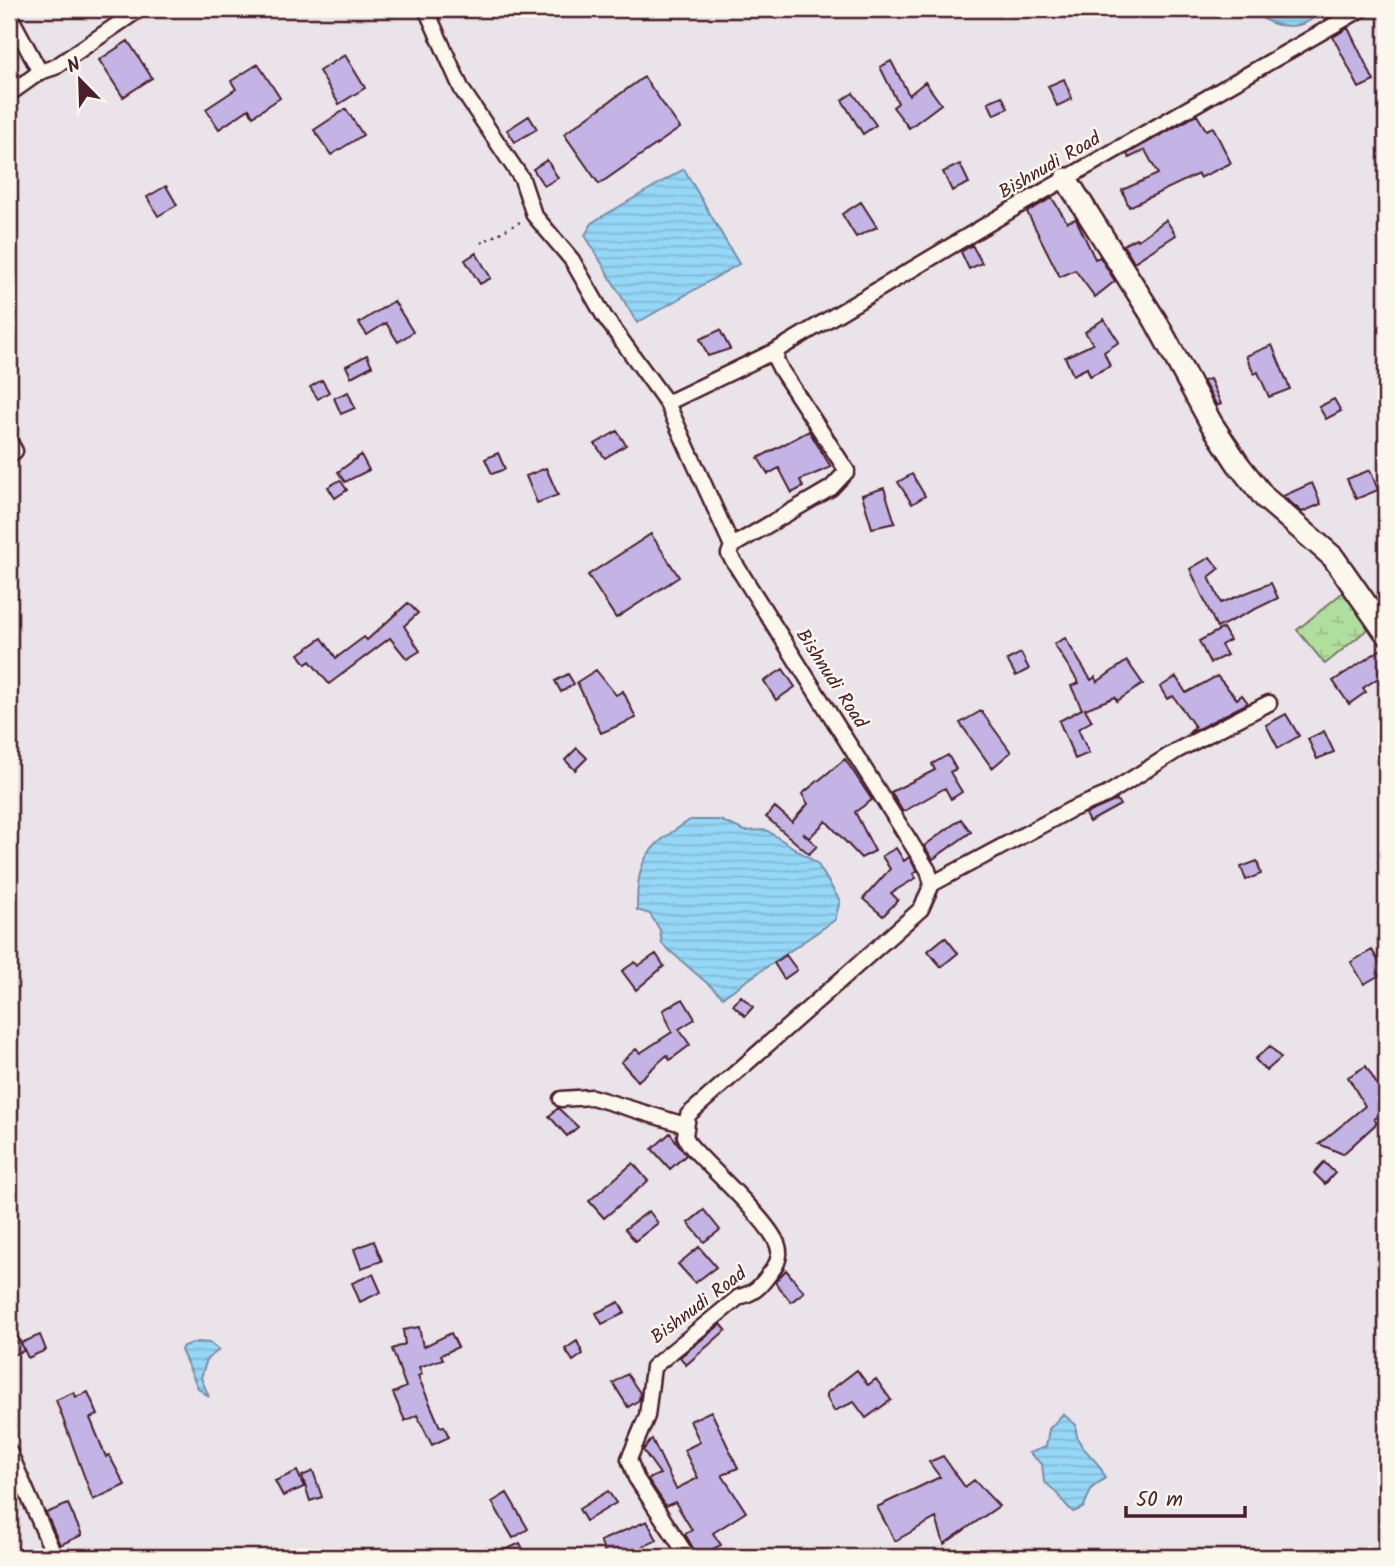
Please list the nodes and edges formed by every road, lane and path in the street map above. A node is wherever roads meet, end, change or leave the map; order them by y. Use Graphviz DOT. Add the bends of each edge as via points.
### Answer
graph roads {
  1 [pos="140,9"];
  2 [pos="426,9"];
  3 [pos="1362,9"];
  4 [pos="9,14"];
  5 [pos="40,72"];
  6 [pos="9,94"];
  7 [pos="1066,179"];
  8 [pos="534,215"];
  9 [pos="481,243"];
  10 [pos="777,350"];
  11 [pos="667,403"];
  12 [pos="9,440"];
  13 [pos="9,455"];
  14 [pos="732,546"];
  15 [pos="1386,633"];
  16 [pos="1269,703"];
  17 [pos="932,884"];
  18 [pos="561,1099"];
  19 [pos="685,1125"];
  20 [pos="9,1451"];
  21 [pos="55,1557"];
  22 [pos="688,1557"];
  1 -- 5 [label="street" via="55,67"];
  2 -- 8 [label="street" via="461,90 522,179"];
  3 -- 7 [label="street, Bishnudi Road"];
  4 -- 5 [label="street"];
  5 -- 6 [label="street"];
  7 -- 10 [label="street, Bishnudi Road"];
  7 -- 15 [label="street" via="1238,464 1265,498 1333,557"];
  8 -- 9 [label="path"];
  8 -- 11 [label="street, Bishnudi Road" via="572,260 604,316"];
  10 -- 11 [label="street, Bishnudi Road"];
  10 -- 14 [label="street" via="780,370 847,471 831,488"];
  11 -- 14 [label="street, Bishnudi Road"];
  12 -- 13 [label="street" via="15,451"];
  14 -- 17 [label="street, Bishnudi Road" via="729,554 734,563 928,870"];
  16 -- 17 [label="street" via="1178,750 1106,795"];
  17 -- 19 [label="street" via="920,909 688,1115"];
  18 -- 19 [label="street" via="592,1097"];
  19 -- 22 [label="street, Bishnudi Road" via="689,1144 760,1221 778,1244 779,1254 755,1292 739,1297 653,1367 647,1416 629,1459 636,1478"];
  20 -- 21 [label="street"];
}
